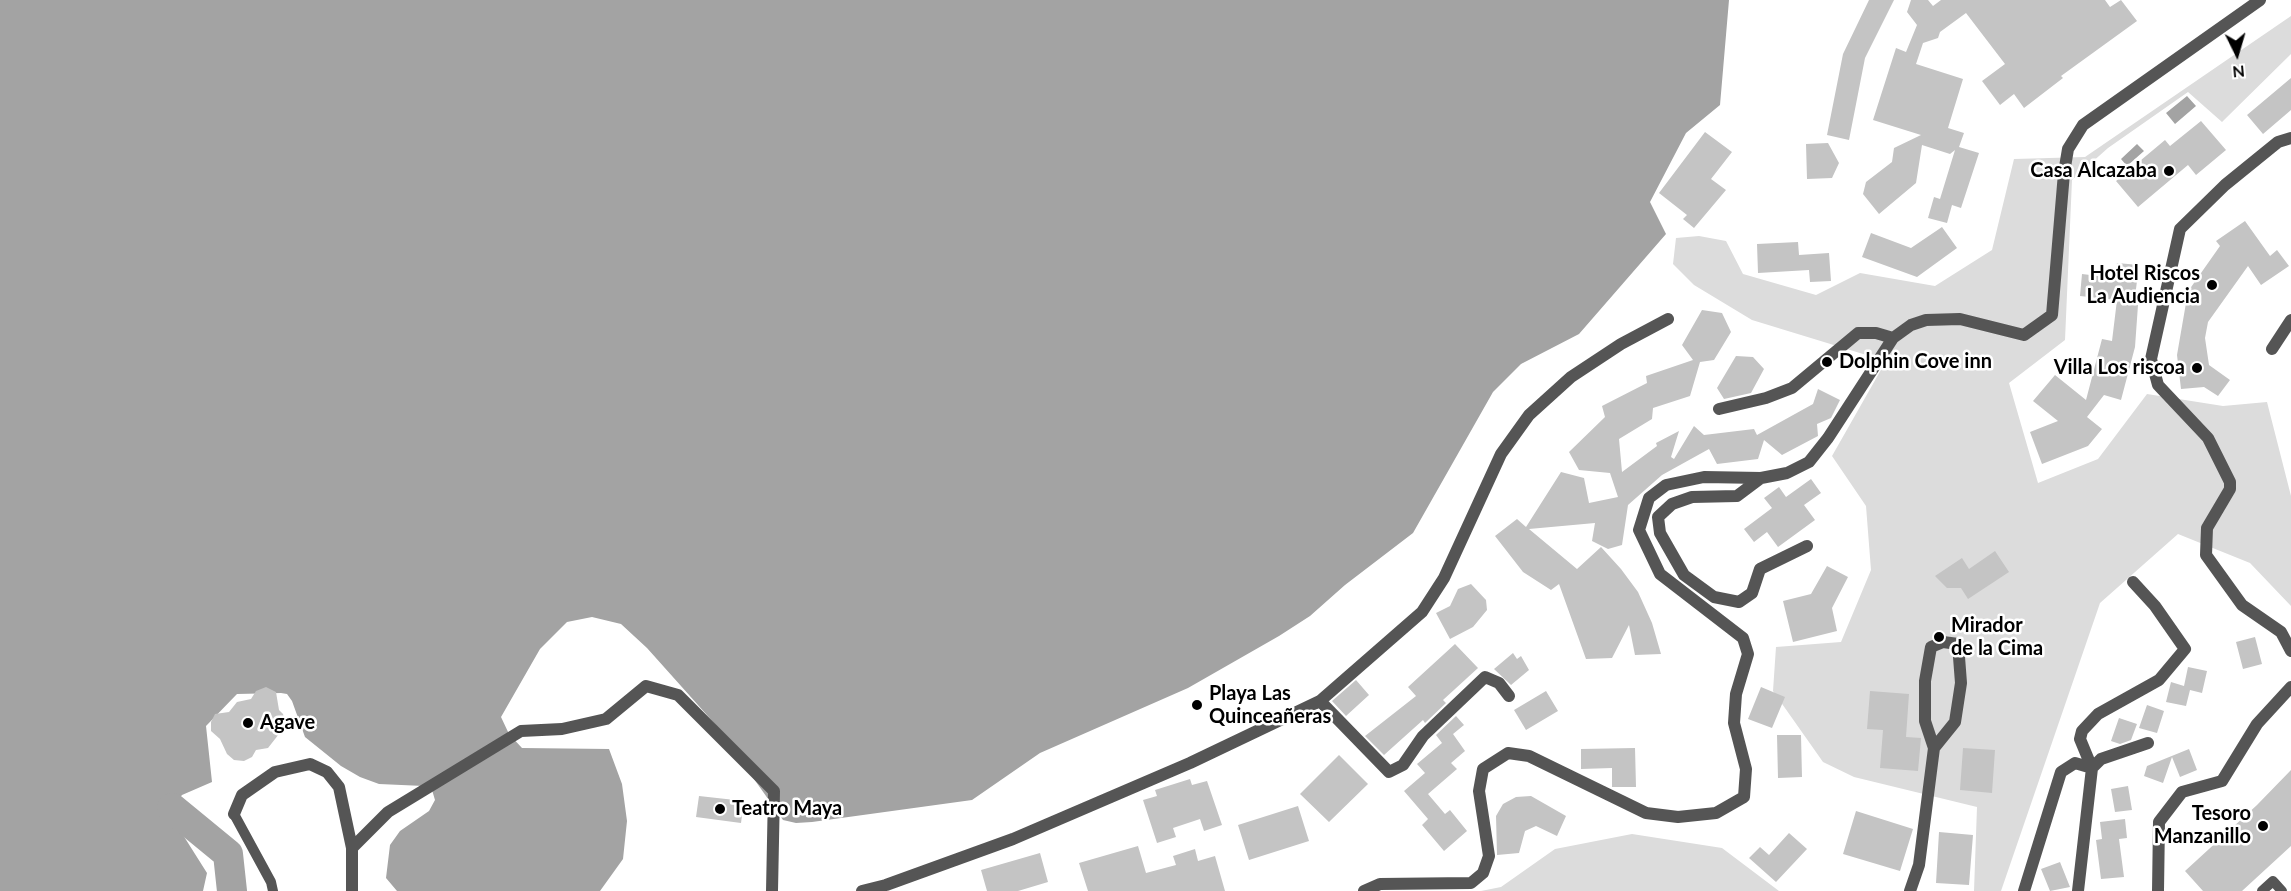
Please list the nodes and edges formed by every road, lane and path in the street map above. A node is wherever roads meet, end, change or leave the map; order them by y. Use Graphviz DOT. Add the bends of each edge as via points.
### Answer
graph roads {
  1 [pos="2260,0"];
  2 [pos="2291,138"];
  3 [pos="1668,319"];
  4 [pos="2291,320"];
  5 [pos="1893,338"];
  6 [pos="2272,349"];
  7 [pos="1719,409"];
  8 [pos="1761,478"];
  9 [pos="1807,546"];
  10 [pos="2133,582"];
  11 [pos="2291,651"];
  12 [pos="2291,687"];
  13 [pos="1509,696"];
  14 [pos="1320,701"];
  15 [pos="2148,743"];
  16 [pos="1934,748"];
  17 [pos="2092,768"];
  18 [pos="234,814"];
  19 [pos="352,848"];
  20 [pos="273,891"];
  21 [pos="352,891"];
  22 [pos="772,891"];
  23 [pos="862,891"];
  24 [pos="1364,891"];
  25 [pos="1910,891"];
  26 [pos="2024,891"];
  27 [pos="2078,891"];
  28 [pos="2158,891"];
  29 [pos="2262,891"];
  30 [pos="2282,891"];
  1 -- 5 [label="street" via="2083,125 2068,149 2064,172 2052,315 2024,335 1960,319 1941,319 1911,325"];
  2 -- 11 [label="street" via="2278,142 2180,229 2151,359 2158,385 2208,438 2230,482 2230,489 2207,528 2205,555 2242,605 2281,632"];
  3 -- 14 [label="street" via="1571,377 1529,415 1501,454 1444,578 1422,612"];
  4 -- 6 [label="street"];
  5 -- 7 [label="street" via="1858,333 1792,388"];
  5 -- 8 [label="street" via="1809,462 1787,473"];
  8 -- 9 [label="street" via="1737,496 1692,497 1672,504 1658,517 1660,533 1684,575 1714,597 1739,602 1752,593 1760,569"];
  8 -- 24 [label="street" via="1704,477 1666,485 1649,498 1639,530 1660,574 1743,638 1748,654 1736,694 1734,723 1746,770 1744,797 1716,813 1678,817 1646,813 1530,756 1508,753 1483,769 1479,791 1489,856 1483,873 1472,883 1380,884"];
  10 -- 17 [label="street" via="2185,649 2159,680 2098,714 2082,731 2080,739"];
  12 -- 28 [label="street" via="2258,724 2222,781 2182,792 2159,822"];
  13 -- 14 [label="street" via="1499,684 1485,677 1423,736 1403,765 1389,772"];
  14 -- 23 [label="street" via="1190,764 1013,839"];
  15 -- 17 [label="street" via="2101,759"];
  16 -- 16 [label="street" via="1955,722 1961,683 1958,645 1943,642 1931,647 1924,681 1925,722"];
  16 -- 25 [label="street" via="1919,865"];
  17 -- 26 [label="street" via="2075,763 2061,772"];
  17 -- 27 [label="street"];
  18 -- 19 [label="street" via="242,795 275,772 310,764 327,772 339,787"];
  18 -- 20 [label="lane"];
  19 -- 21 [label="street"];
  19 -- 22 [label="street" via="388,812 521,731 562,729 606,719 646,686 678,695 774,791"];
  29 -- 30 [label="lane" via="2273,881"];
}
